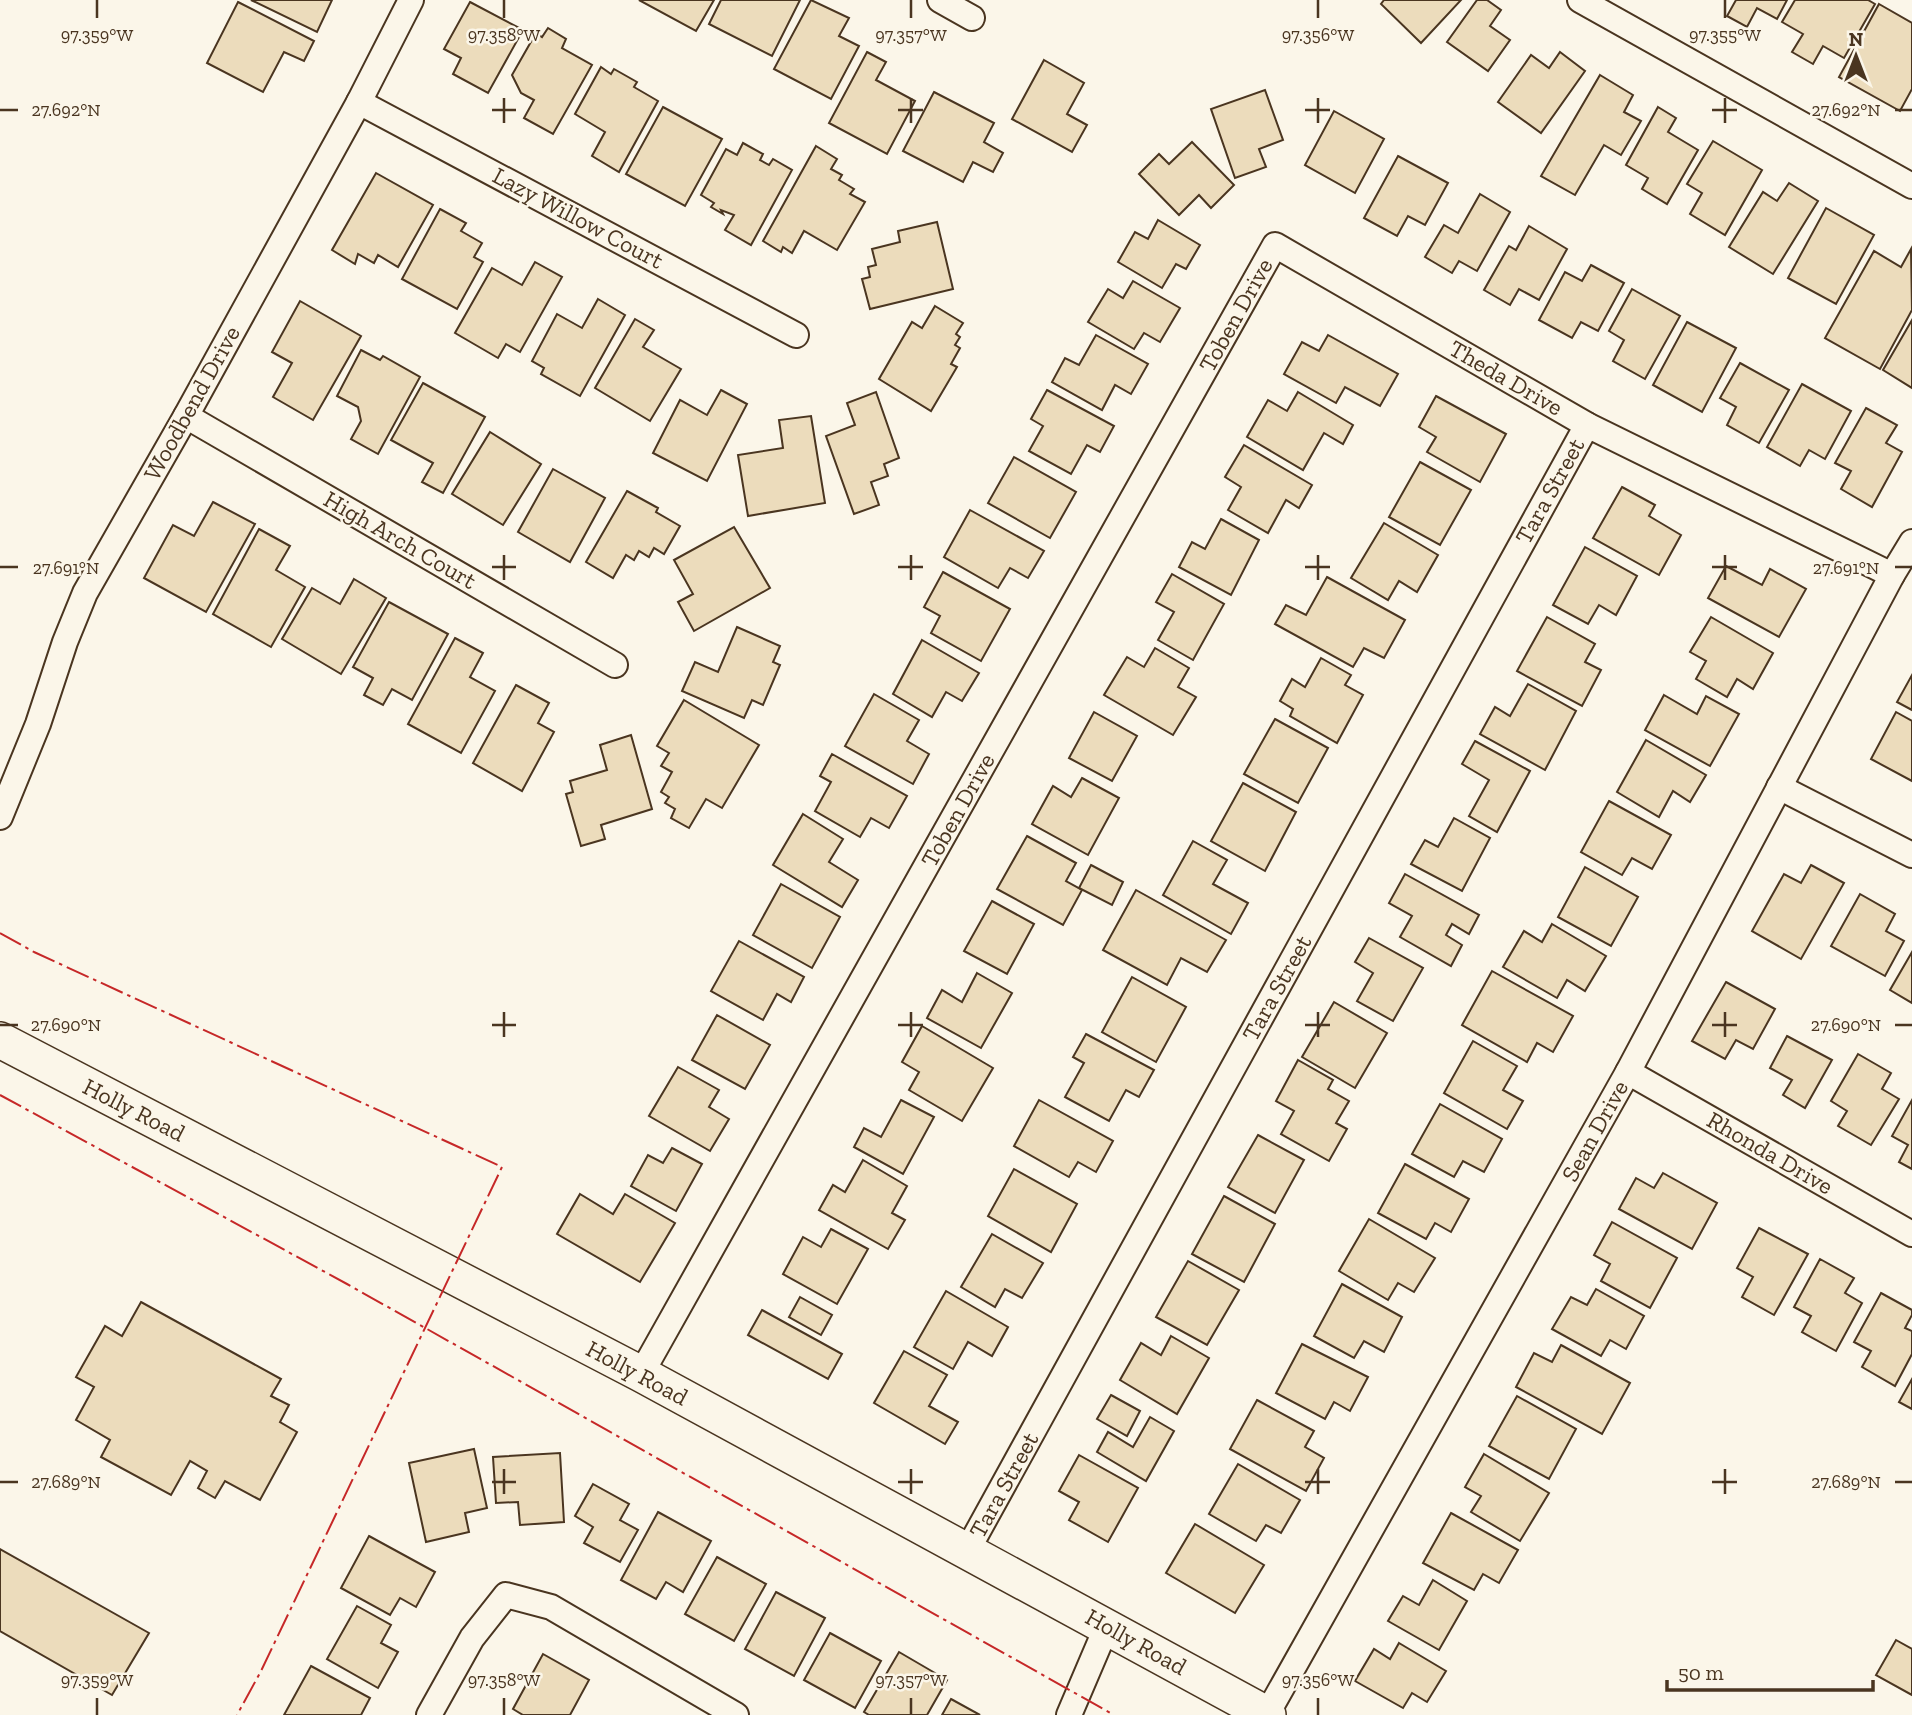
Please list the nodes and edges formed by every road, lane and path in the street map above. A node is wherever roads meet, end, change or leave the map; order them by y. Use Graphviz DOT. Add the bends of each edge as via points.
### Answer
graph roads {
  1 [pos="411,0"];
  2 [pos="940,0"];
  3 [pos="1580,0"];
  4 [pos="972,18"];
  5 [pos="359,102"];
  6 [pos="1912,186"];
  7 [pos="1275,245"];
  8 [pos="796,335"];
  9 [pos="186,416"];
  10 [pos="1587,425"];
  11 [pos="1912,542"];
  12 [pos="1892,575"];
  13 [pos="615,665"];
  14 [pos="1779,787"];
  15 [pos="0,817"];
  16 [pos="1912,855"];
  17 [pos="0,1040"];
  18 [pos="1628,1072"];
  19 [pos="1912,1234"];
  20 [pos="641,1374"];
  21 [pos="967,1551"];
  22 [pos="1107,1626"];
  23 [pos="429,1715"];
  24 [pos="736,1715"];
  25 [pos="1069,1715"];
  26 [pos="1268,1715"];
  1 -- 5 [label="street, Woodbend Drive"];
  2 -- 4 [label="street"];
  3 -- 6 [label="street"];
  5 -- 8 [label="street, Lazy Willow Court"];
  5 -- 9 [label="street, Woodbend Drive"];
  7 -- 10 [label="street, Theda Drive"];
  7 -- 20 [label="street, Toben Drive"];
  9 -- 13 [label="street, High Arch Court"];
  9 -- 15 [label="street, Woodbend Drive" via="85,593"];
  10 -- 12 [label="street, Theda Drive"];
  10 -- 21 [label="street, Tara Street"];
  11 -- 12 [label="street, Sean Drive"];
  12 -- 14 [label="street, Sean Drive"];
  14 -- 16 [label="street"];
  14 -- 18 [label="street, Sean Drive"];
  17 -- 20 [label="main road, Holly Road"];
  18 -- 19 [label="street, Rhonda Drive"];
  18 -- 26 [label="street, Sean Drive"];
  20 -- 21 [label="main road, Holly Road"];
  21 -- 22 [label="main road, Holly Road"];
  22 -- 25 [label="street"];
  22 -- 26 [label="main road, Holly Road"];
  23 -- 24 [label="street" via="472,1638 506,1595 551,1607"];
}
